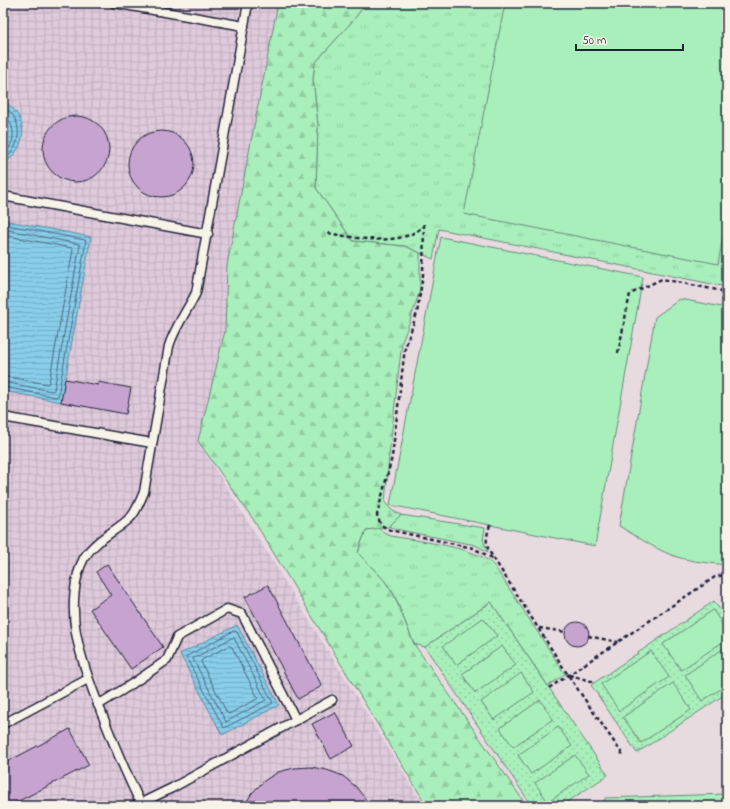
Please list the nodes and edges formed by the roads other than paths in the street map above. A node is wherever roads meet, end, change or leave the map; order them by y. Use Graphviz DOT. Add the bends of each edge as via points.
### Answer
graph roads {
  1 [pos="114,3"];
  2 [pos="248,3"];
  3 [pos="244,26"];
  4 [pos="3,196"];
  5 [pos="208,234"];
  6 [pos="3,417"];
  7 [pos="152,443"];
  8 [pos="88,679"];
  9 [pos="332,700"];
  10 [pos="98,705"];
  11 [pos="296,720"];
  12 [pos="3,724"];
  13 [pos="139,805"];
  1 -- 3 [label="lane"];
  2 -- 3 [label="lane"];
  3 -- 5 [label="lane"];
  4 -- 5 [label="lane"];
  5 -- 7 [label="lane" via="196,293 173,332 169,346"];
  6 -- 7 [label="lane"];
  7 -- 8 [label="lane" via="144,492 138,507 130,518 98,543 85,557 77,573 74,596 76,632"];
  8 -- 10 [label="lane"];
  8 -- 12 [label="lane"];
  9 -- 11 [label="lane"];
  10 -- 11 [label="lane" via="167,660 177,638 227,609 242,614"];
  10 -- 13 [label="lane"];
  11 -- 13 [label="lane"];
}
